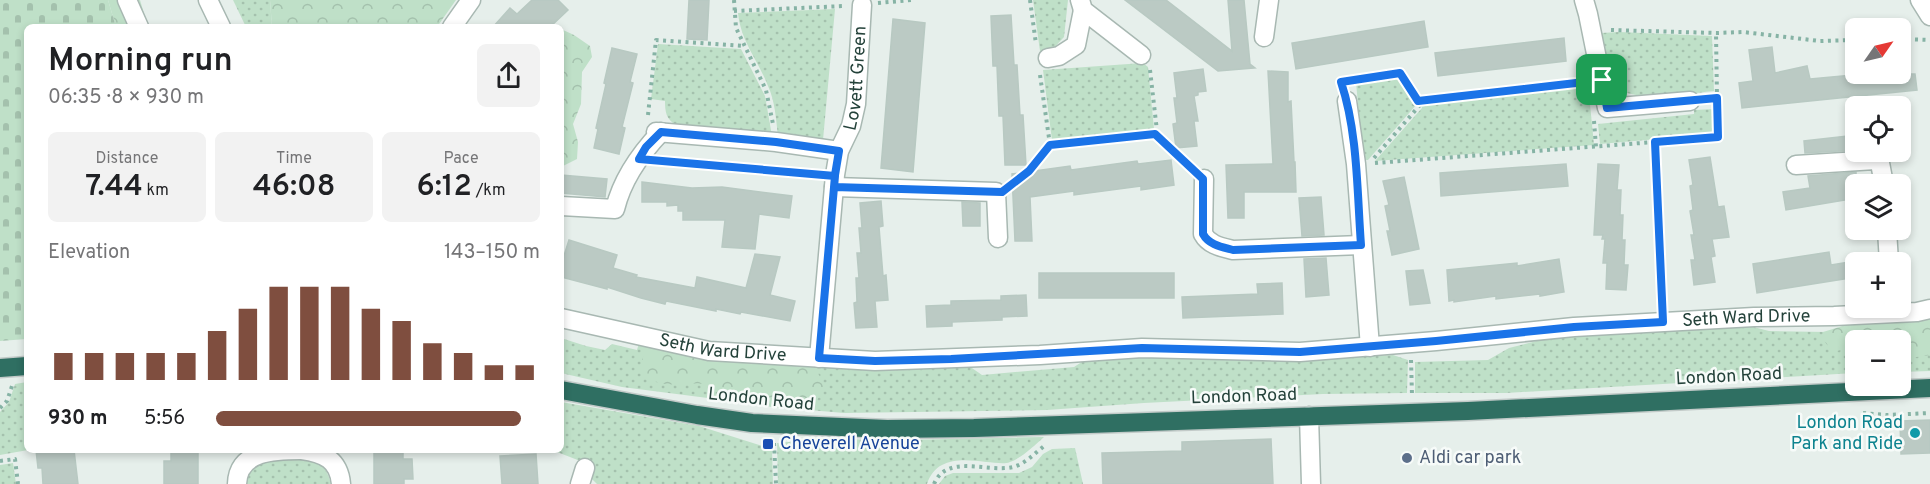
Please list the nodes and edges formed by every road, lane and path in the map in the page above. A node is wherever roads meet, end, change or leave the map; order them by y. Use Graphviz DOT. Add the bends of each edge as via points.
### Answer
graph roads {
  1 [pos="127,0"];
  2 [pos="208,0"];
  3 [pos="471,0"];
  4 [pos="734,0"];
  5 [pos="912,0"];
  6 [pos="1030,0"];
  7 [pos="1269,0"];
  8 [pos="1584,0"];
  9 [pos="1920,0"];
  10 [pos="862,5"];
  11 [pos="1082,5"];
  12 [pos="734,11"];
  13 [pos="1930,16"];
  14 [pos="138,24"];
  15 [pos="220,24"];
  16 [pos="454,24"];
  17 [pos="1592,33"];
  18 [pos="1716,33"];
  19 [pos="1264,37"];
  20 [pos="1911,39"];
  21 [pos="1845,40"];
  22 [pos="1930,40"];
  23 [pos="744,46"];
  24 [pos="1141,56"];
  25 [pos="1041,58"];
  26 [pos="1602,80"];
  27 [pos="1717,98"];
  28 [pos="1347,101"];
  29 [pos="1418,101"];
  30 [pos="1690,101"];
  31 [pos="658,132"];
  32 [pos="1155,134"];
  33 [pos="776,142"];
  34 [pos="1655,142"];
  35 [pos="1050,145"];
  36 [pos="839,151"];
  37 [pos="639,159"];
  38 [pos="1796,165"];
  39 [pos="1882,174"];
  40 [pos="1203,179"];
  41 [pos="834,182"];
  42 [pos="996,192"];
  43 [pos="564,206"];
  44 [pos="998,238"];
  45 [pos="1361,245"];
  46 [pos="1930,309"];
  47 [pos="1911,312"];
  48 [pos="1845,315"];
  49 [pos="564,319"];
  50 [pos="1663,322"];
  51 [pos="1410,343"];
  52 [pos="1370,347"];
  53 [pos="819,358"];
  54 [pos="24,366"];
  55 [pos="0,368"];
  56 [pos="1930,388"];
  57 [pos="564,391"];
  58 [pos="1413,412"];
  59 [pos="1930,413"];
  60 [pos="1887,415"];
  61 [pos="1309,416"];
  62 [pos="774,425"];
  63 [pos="264,453"];
  64 [pos="321,453"];
  65 [pos="0,461"];
  66 [pos="18,484"];
  67 [pos="237,484"];
  68 [pos="341,484"];
  69 [pos="776,484"];
  70 [pos="1311,484"];
  1 -- 14 [label="street"];
  2 -- 15 [label="street"];
  3 -- 16 [label="street"];
  4 -- 12 [label="path"];
  5 -- 10 [label="path"];
  6 -- 25 [label="path"];
  7 -- 19 [label="street"];
  8 -- 17 [label="street"];
  9 -- 13 [label="street"];
  10 -- 12 [label="path"];
  10 -- 36 [label="street, Lovett Green" via="856,104 847,139"];
  11 -- 24 [label="street"];
  11 -- 25 [label="street" via="1076,45 1059,56"];
  12 -- 23 [label="path"];
  17 -- 18 [label="path"];
  17 -- 26 [label="street"];
  18 -- 21 [label="path"];
  18 -- 27 [label="path"];
  20 -- 22 [label="path"];
  23 -- 31 [label="path" via="656,40 648,128"];
  23 -- 33 [label="path" via="766,90"];
  24 -- 32 [label="path" via="1150,64"];
  25 -- 35 [label="path"];
  26 -- 29 [label="path"];
  26 -- 30 [label="street" via="1607,108"];
  27 -- 30 [label="path"];
  27 -- 34 [label="path" via="1718,137"];
  28 -- 29 [label="path" via="1341,82 1400,73"];
  28 -- 45 [label="street"];
  29 -- 34 [label="path" via="1420,105 1369,163"];
  31 -- 33 [label="street, Lovett Green"];
  31 -- 37 [label="street"];
  32 -- 35 [label="path"];
  32 -- 40 [label="path"];
  33 -- 36 [label="street, Lovett Green"];
  34 -- 50 [label="path"];
  35 -- 42 [label="path" via="1029,171 1002,192"];
  36 -- 41 [label="street, Lovett Green"];
  37 -- 41 [label="path"];
  37 -- 43 [label="street" via="626,178 615,209"];
  38 -- 39 [label="street" via="1875,160 1880,163"];
  40 -- 45 [label="street" via="1203,234 1213,244 1233,250"];
  41 -- 42 [label="street"];
  41 -- 53 [label="street, Lovett Green"];
  42 -- 44 [label="street"];
  45 -- 52 [label="street"];
  46 -- 47 [label="street, Seth Ward Drive"];
  48 -- 50 [label="street, Seth Ward Drive"];
  49 -- 53 [label="street, Seth Ward Drive" via="709,351"];
  50 -- 51 [label="street, Seth Ward Drive"];
  51 -- 52 [label="street, Seth Ward Drive"];
  51 -- 58 [label="path"];
  52 -- 53 [label="street, Seth Ward Drive" via="1300,352 1142,348 875,361"];
  54 -- 55 [label="highway"];
  56 -- 58 [label="highway, London Road"];
  57 -- 62 [label="highway, London Road"];
  58 -- 61 [label="highway, London Road"];
  59 -- 60 [label="path"];
  61 -- 62 [label="highway, London Road" via="974,428"];
  61 -- 70 [label="street"];
  62 -- 69 [label="path"];
  63 -- 67 [label="street" via="242,466"];
  64 -- 68 [label="street" via="338,469"];
  65 -- 66 [label="path" via="15,459"];
}
